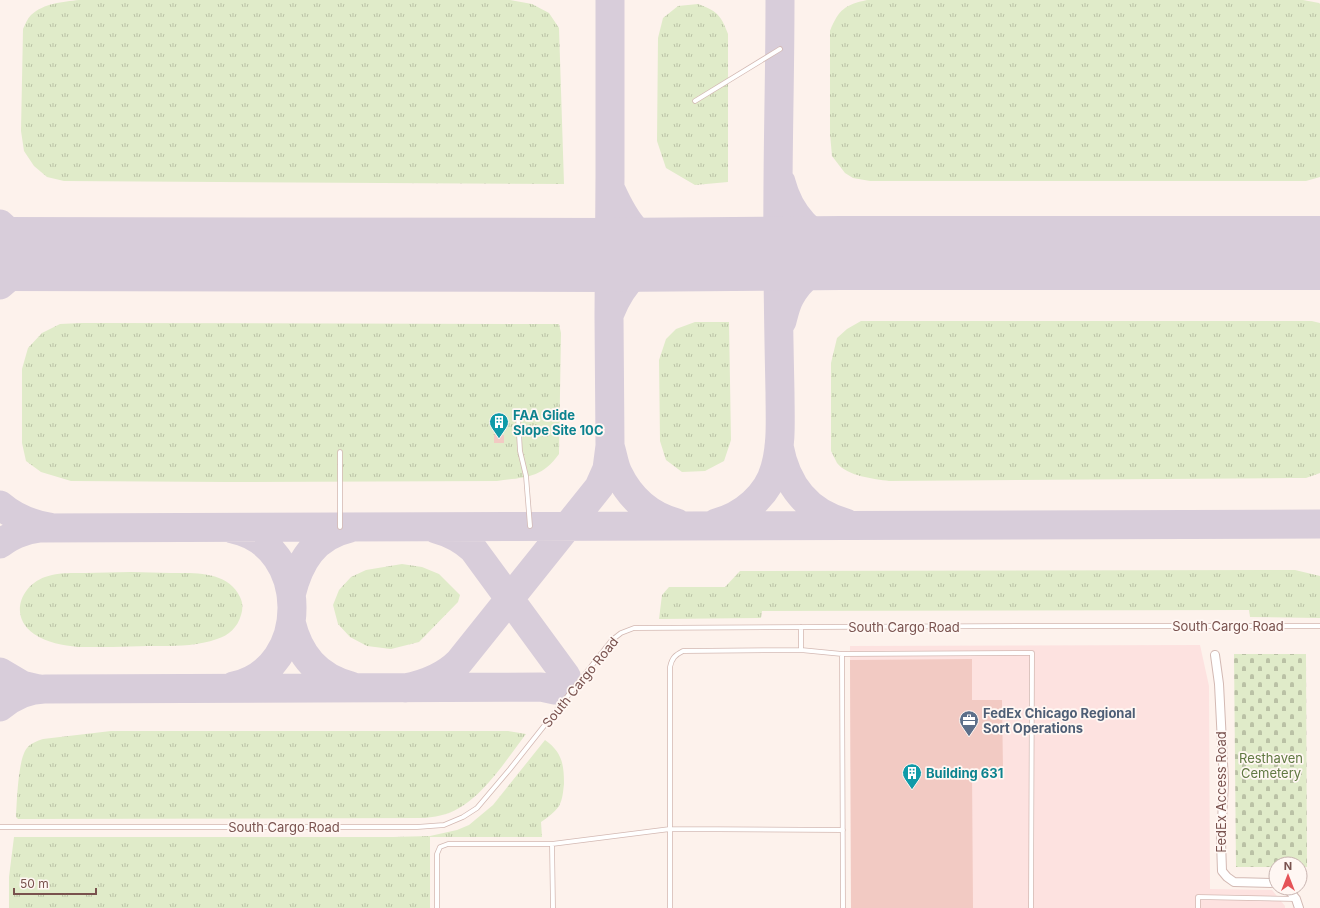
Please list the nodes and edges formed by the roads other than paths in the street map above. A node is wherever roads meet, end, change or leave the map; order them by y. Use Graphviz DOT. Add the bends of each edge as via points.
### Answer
graph roads {
  1 [pos="780,49"];
  2 [pos="695,101"];
  3 [pos="518,417"];
  4 [pos="340,452"];
  5 [pos="530,526"];
  6 [pos="340,527"];
  7 [pos="1320,626"];
  8 [pos="801,627"];
  9 [pos="801,650"];
  10 [pos="842,654"];
  11 [pos="1215,655"];
  12 [pos="0,827"];
  13 [pos="670,829"];
  14 [pos="843,830"];
  15 [pos="552,844"];
  16 [pos="1268,883"];
  17 [pos="1294,896"];
  18 [pos="1296,899"];
  19 [pos="437,908"];
  20 [pos="552,908"];
  21 [pos="670,908"];
  22 [pos="843,908"];
  23 [pos="1031,908"];
  24 [pos="1198,908"];
  25 [pos="1299,908"];
  1 -- 2 [label="lane"];
  3 -- 5 [label="lane"];
  4 -- 6 [label="lane"];
  7 -- 8 [label="lane, South Cargo Road"];
  8 -- 9 [label="lane"];
  8 -- 12 [label="lane, South Cargo Road" via="634,628 621,633 612,640 476,808 444,824 417,827"];
  9 -- 10 [label="lane"];
  9 -- 13 [label="lane" via="683,651 676,654 672,660 670,674"];
  10 -- 14 [label="lane"];
  10 -- 23 [label="lane" via="1032,653"];
  11 -- 16 [label="street, FedEx Access Road" via="1224,782 1222,871 1234,882"];
  13 -- 14 [label="lane"];
  13 -- 15 [label="lane"];
  13 -- 21 [label="lane"];
  14 -- 22 [label="lane"];
  15 -- 19 [label="lane" via="448,844 440,847 437,854"];
  15 -- 20 [label="lane"];
  17 -- 18 [label="street"];
  18 -- 24 [label="lane" via="1198,897"];
  18 -- 25 [label="street"];
}
